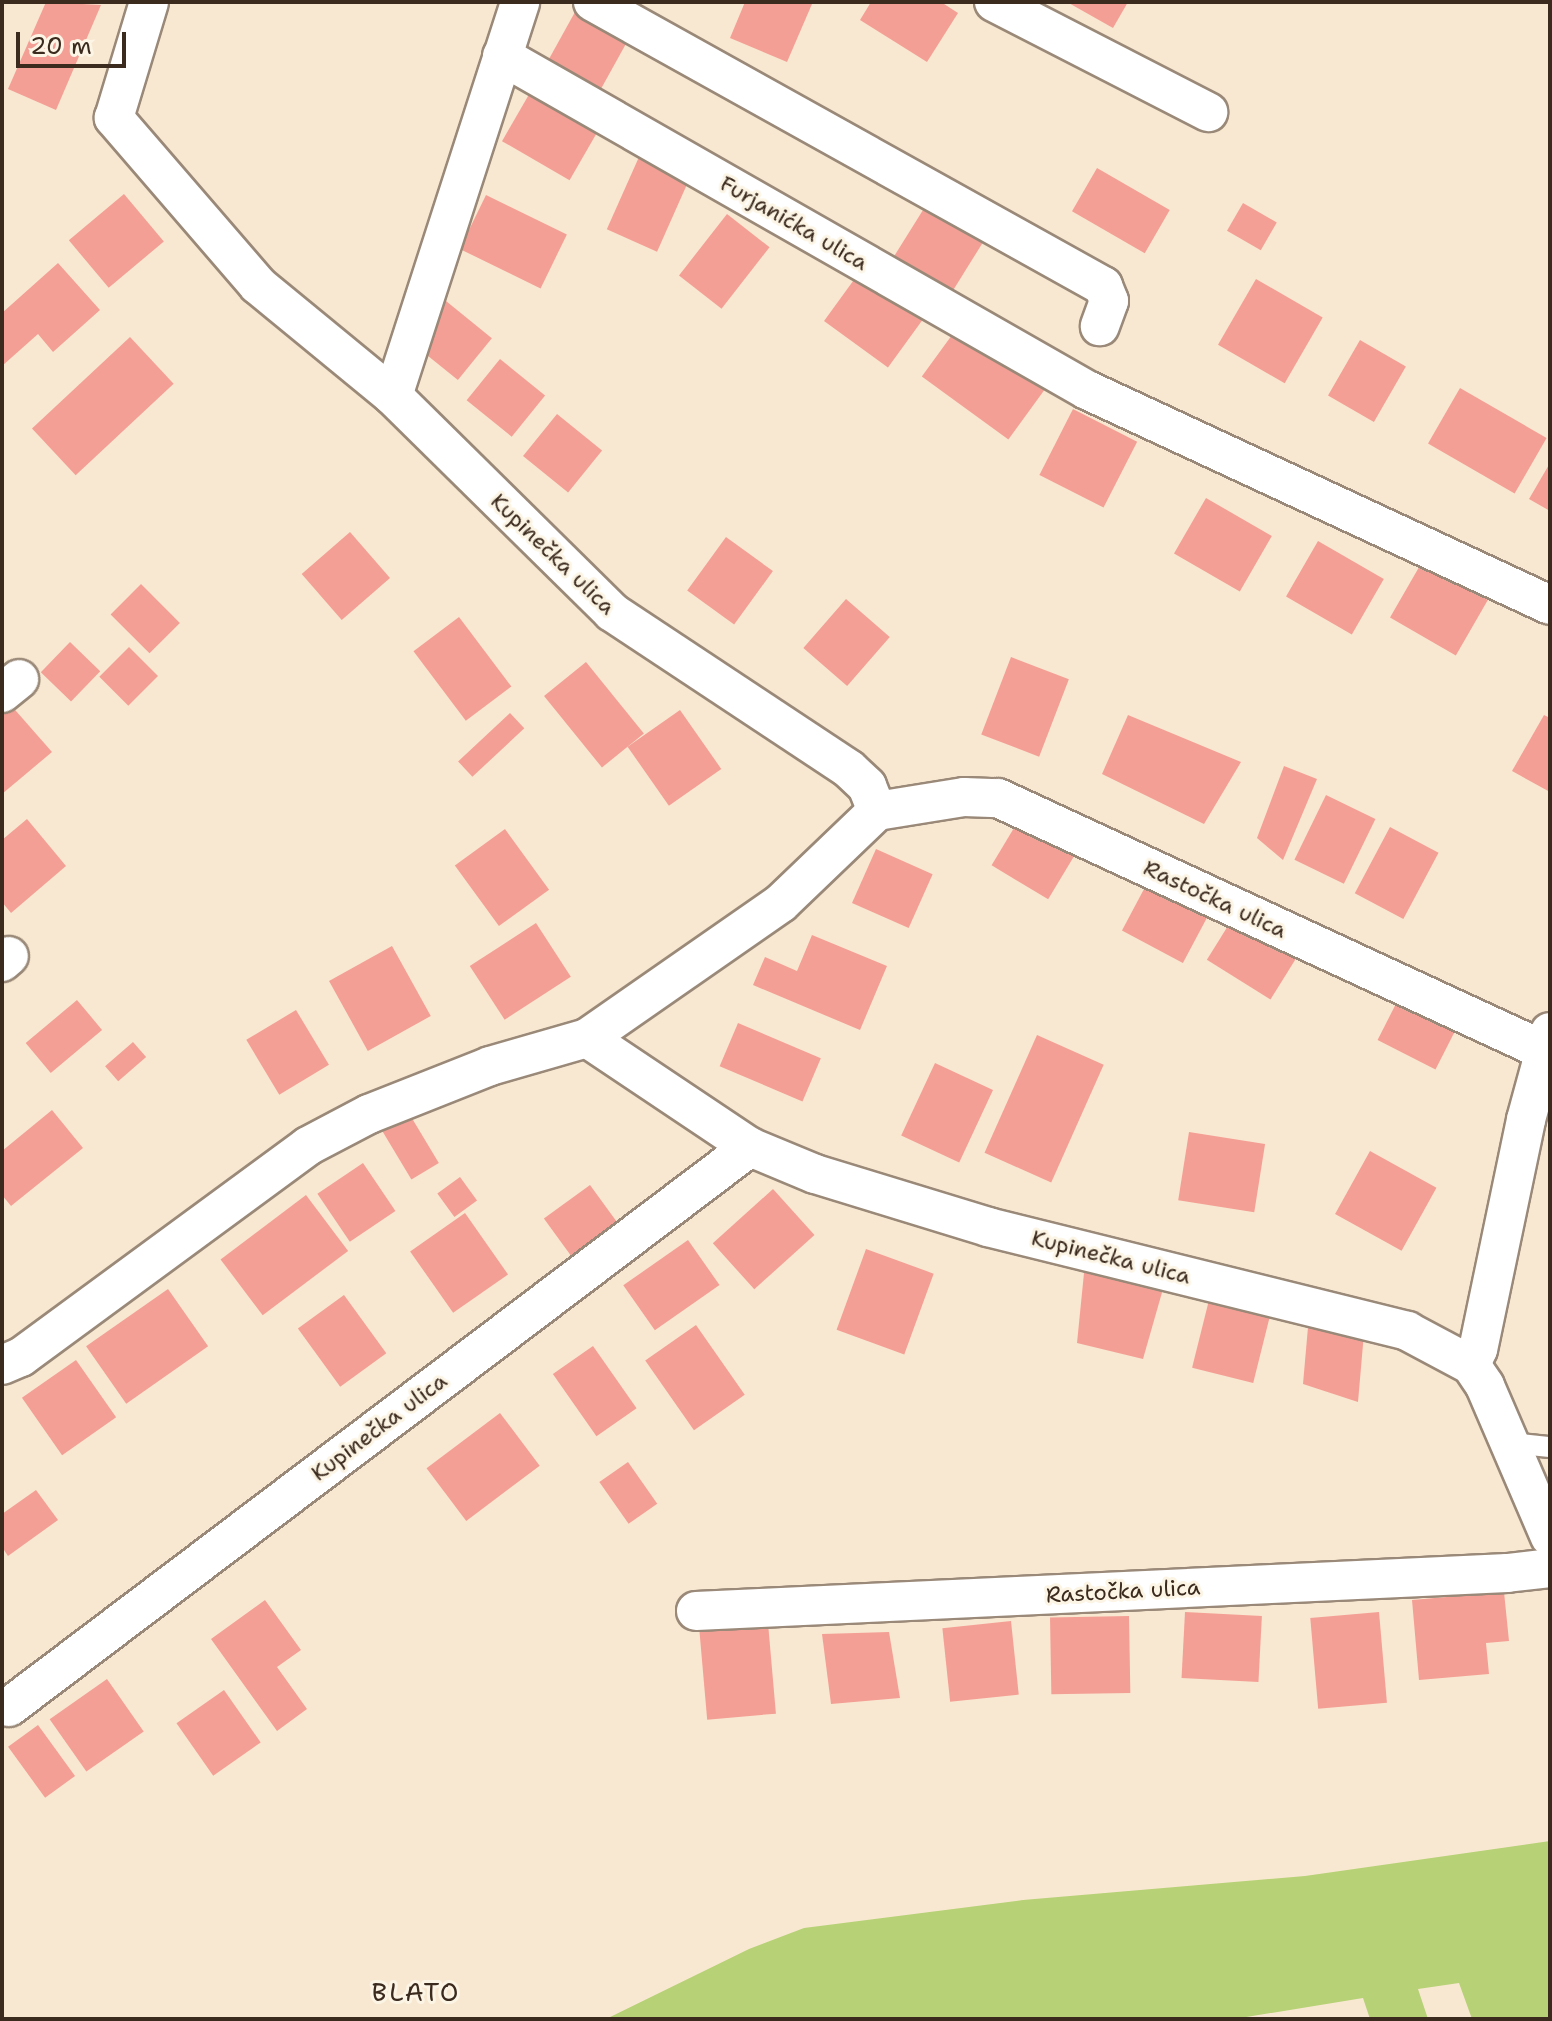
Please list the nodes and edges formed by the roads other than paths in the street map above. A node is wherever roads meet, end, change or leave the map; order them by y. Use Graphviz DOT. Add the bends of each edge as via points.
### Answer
graph roads {
  1 [pos="149,2"];
  2 [pos="520,2"];
  3 [pos="593,2"];
  4 [pos="994,2"];
  5 [pos="502,56"];
  6 [pos="1208,112"];
  7 [pos="1100,326"];
  8 [pos="393,396"];
  9 [pos="1550,605"];
  10 [pos="877,811"];
  11 [pos="587,1038"];
  12 [pos="1546,1041"];
  13 [pos="1538,1123"];
  14 [pos="750,1147"];
  15 [pos="2,1365"];
  16 [pos="1471,1365"];
  17 [pos="1511,1443"];
  18 [pos="1550,1447"];
  19 [pos="1550,1537"];
  20 [pos="1550,1568"];
  21 [pos="696,1611"];
  22 [pos="9,1707"];
  1 -- 8 [label="street, Kupinečka ulica" via="114,118 258,285"];
  2 -- 5 [label="street"];
  3 -- 7 [label="street" via="1103,286 1109,301"];
  4 -- 6 [label="street"];
  5 -- 8 [label="street"];
  5 -- 9 [label="street, Furjanićka ulica" via="1087,390"];
  8 -- 10 [label="street, Kupinečka ulica" via="612,612 849,769 867,786"];
  10 -- 11 [label="street" via="781,903"];
  10 -- 12 [label="street, Rastočka ulica" via="964,797 998,798"];
  11 -- 14 [label="street, Kupinečka ulica"];
  11 -- 15 [label="street" via="490,1066 369,1114 308,1146 21,1357"];
  12 -- 13 [label="street, Rastočka ulica"];
  13 -- 16 [label="street, Rastočka ulica"];
  14 -- 16 [label="street, Kupinečka ulica" via="815,1174 988,1227 1407,1331"];
  14 -- 22 [label="street, Kupinečka ulica"];
  16 -- 17 [label="street"];
  17 -- 18 [label="lane"];
  17 -- 19 [label="street"];
  20 -- 21 [label="street, Rastočka ulica"];
}
